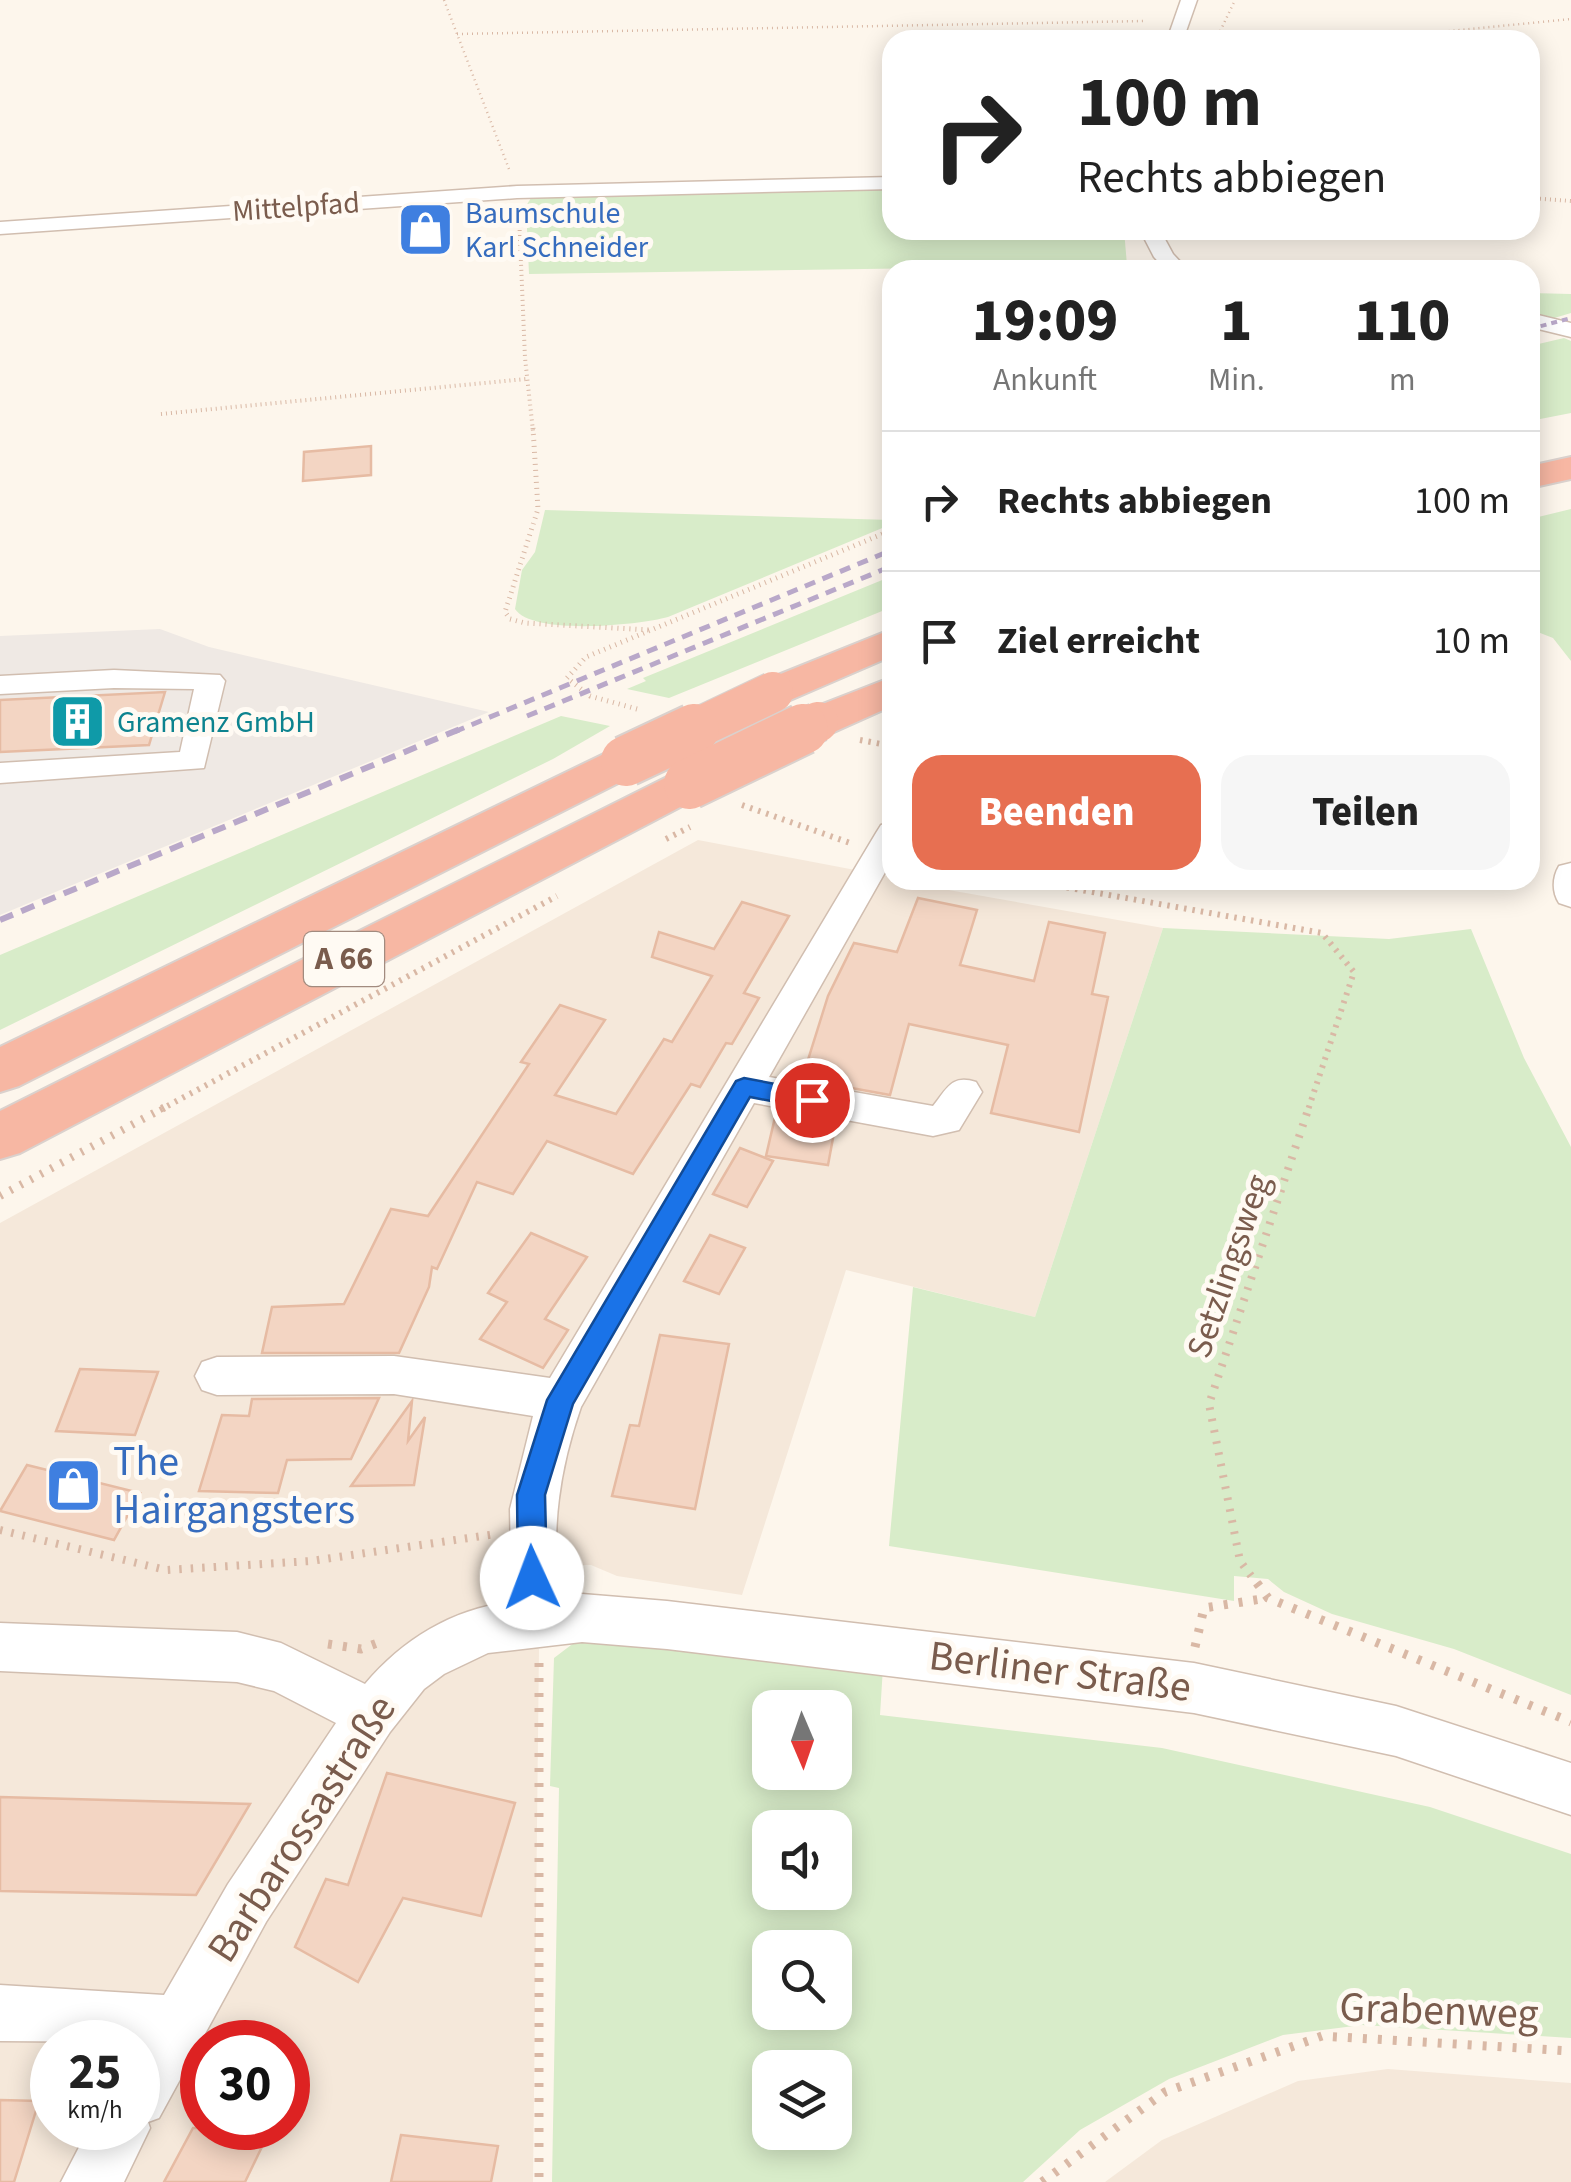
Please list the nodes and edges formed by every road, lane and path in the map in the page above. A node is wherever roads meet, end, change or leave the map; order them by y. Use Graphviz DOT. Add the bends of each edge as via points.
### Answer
graph roads {
  1 [pos="444,0"];
  2 [pos="1189,0"];
  3 [pos="1235,0"];
  4 [pos="1571,19"];
  5 [pos="1144,20"];
  6 [pos="1178,30"];
  7 [pos="1221,30"];
  8 [pos="1460,30"];
  9 [pos="458,34"];
  10 [pos="882,183"];
  11 [pos="518,192"];
  12 [pos="1540,198"];
  13 [pos="1571,200"];
  14 [pos="0,228"];
  15 [pos="1540,322"];
  16 [pos="1571,330"];
  17 [pos="526,379"];
  18 [pos="161,414"];
  19 [pos="1571,436"];
  20 [pos="1540,441"];
  21 [pos="1571,468"];
  22 [pos="1540,475"];
  23 [pos="882,534"];
  24 [pos="650,630"];
  25 [pos="882,646"];
  26 [pos="0,685"];
  27 [pos="882,694"];
  28 [pos="639,710"];
  29 [pos="860,740"];
  30 [pos="882,744"];
  31 [pos="0,772"];
  32 [pos="697,802"];
  33 [pos="738,804"];
  34 [pos="882,842"];
  35 [pos="652,845"];
  36 [pos="882,852"];
  37 [pos="1571,874"];
  38 [pos="573,887"];
  39 [pos="1081,890"];
  40 [pos="1571,895"];
  41 [pos="0,1071"];
  42 [pos="744,1087"];
  43 [pos="963,1092"];
  44 [pos="0,1136"];
  45 [pos="0,1196"];
  46 [pos="217,1376"];
  47 [pos="561,1400"];
  48 [pos="0,1530"];
  49 [pos="530,1532"];
  50 [pos="1268,1598"];
  51 [pos="538,1635"];
  52 [pos="1196,1642"];
  53 [pos="0,1647"];
  54 [pos="372,1714"];
  55 [pos="1571,1722"];
  56 [pos="1571,1789"];
  57 [pos="0,2013"];
  58 [pos="178,2024"];
  59 [pos="1571,2051"];
  60 [pos="160,2057"];
  61 [pos="108,2150"];
  62 [pos="90,2182"];
  63 [pos="539,2182"];
  64 [pos="1042,2182"];
  1 -- 9 [label="path"];
  2 -- 6 [label="street"];
  3 -- 7 [label="path"];
  4 -- 8 [label="path"];
  5 -- 9 [label="path"];
  9 -- 11 [label="path"];
  10 -- 11 [label="street"];
  11 -- 14 [label="street, Mittelpfad" via="490,194 488,205 478,207 272,224 272,208"];
  11 -- 17 [label="path"];
  12 -- 13 [label="path"];
  15 -- 16 [label="street"];
  17 -- 18 [label="path"];
  17 -- 24 [label="path" via="538,513 505,612 526,623"];
  19 -- 20 [label="highway"];
  21 -- 22 [label="highway"];
  23 -- 24 [label="path"];
  24 -- 28 [label="path" via="586,657 567,678 590,696"];
  25 -- 41 [label="highway, A 66, bridge" via="626,762"];
  26 -- 31 [label="street" via="210,681 192,761"];
  27 -- 32 [label="highway, A 66, bridge" via="818,722"];
  29 -- 30 [label="path"];
  32 -- 35 [label="path"];
  32 -- 44 [label="highway, A 66"];
  33 -- 34 [label="path"];
  36 -- 42 [label="street"];
  37 -- 40 [label="street"];
  38 -- 45 [label="path"];
  39 -- 50 [label="path, Setzlingsweg" via="1322,933 1354,972 1209,1404 1240,1561"];
  42 -- 43 [label="street" via="933,1121 946,1118"];
  42 -- 47 [label="street"];
  46 -- 47 [label="street" via="394,1375"];
  47 -- 49 [label="street" via="531,1495"];
  48 -- 49 [label="path" via="166,1570 311,1561"];
  49 -- 51 [label="street"];
  50 -- 52 [label="path" via="1204,1608"];
  50 -- 55 [label="path"];
  51 -- 54 [label="street, Barbarossastraße" via="484,1629 427,1656"];
  51 -- 56 [label="street, Berliner Straße" via="582,1618 1194,1688 1396,1731"];
  51 -- 63 [label="path"];
  53 -- 54 [label="street" via="237,1657 281,1668"];
  54 -- 58 [label="street, Barbarossastraße"];
  57 -- 58 [label="street"];
  58 -- 60 [label="street, Barbarossastraße"];
  59 -- 64 [label="path, Grabenweg" via="1322,2036 1165,2092"];
  61 -- 62 [label="street"];
}
